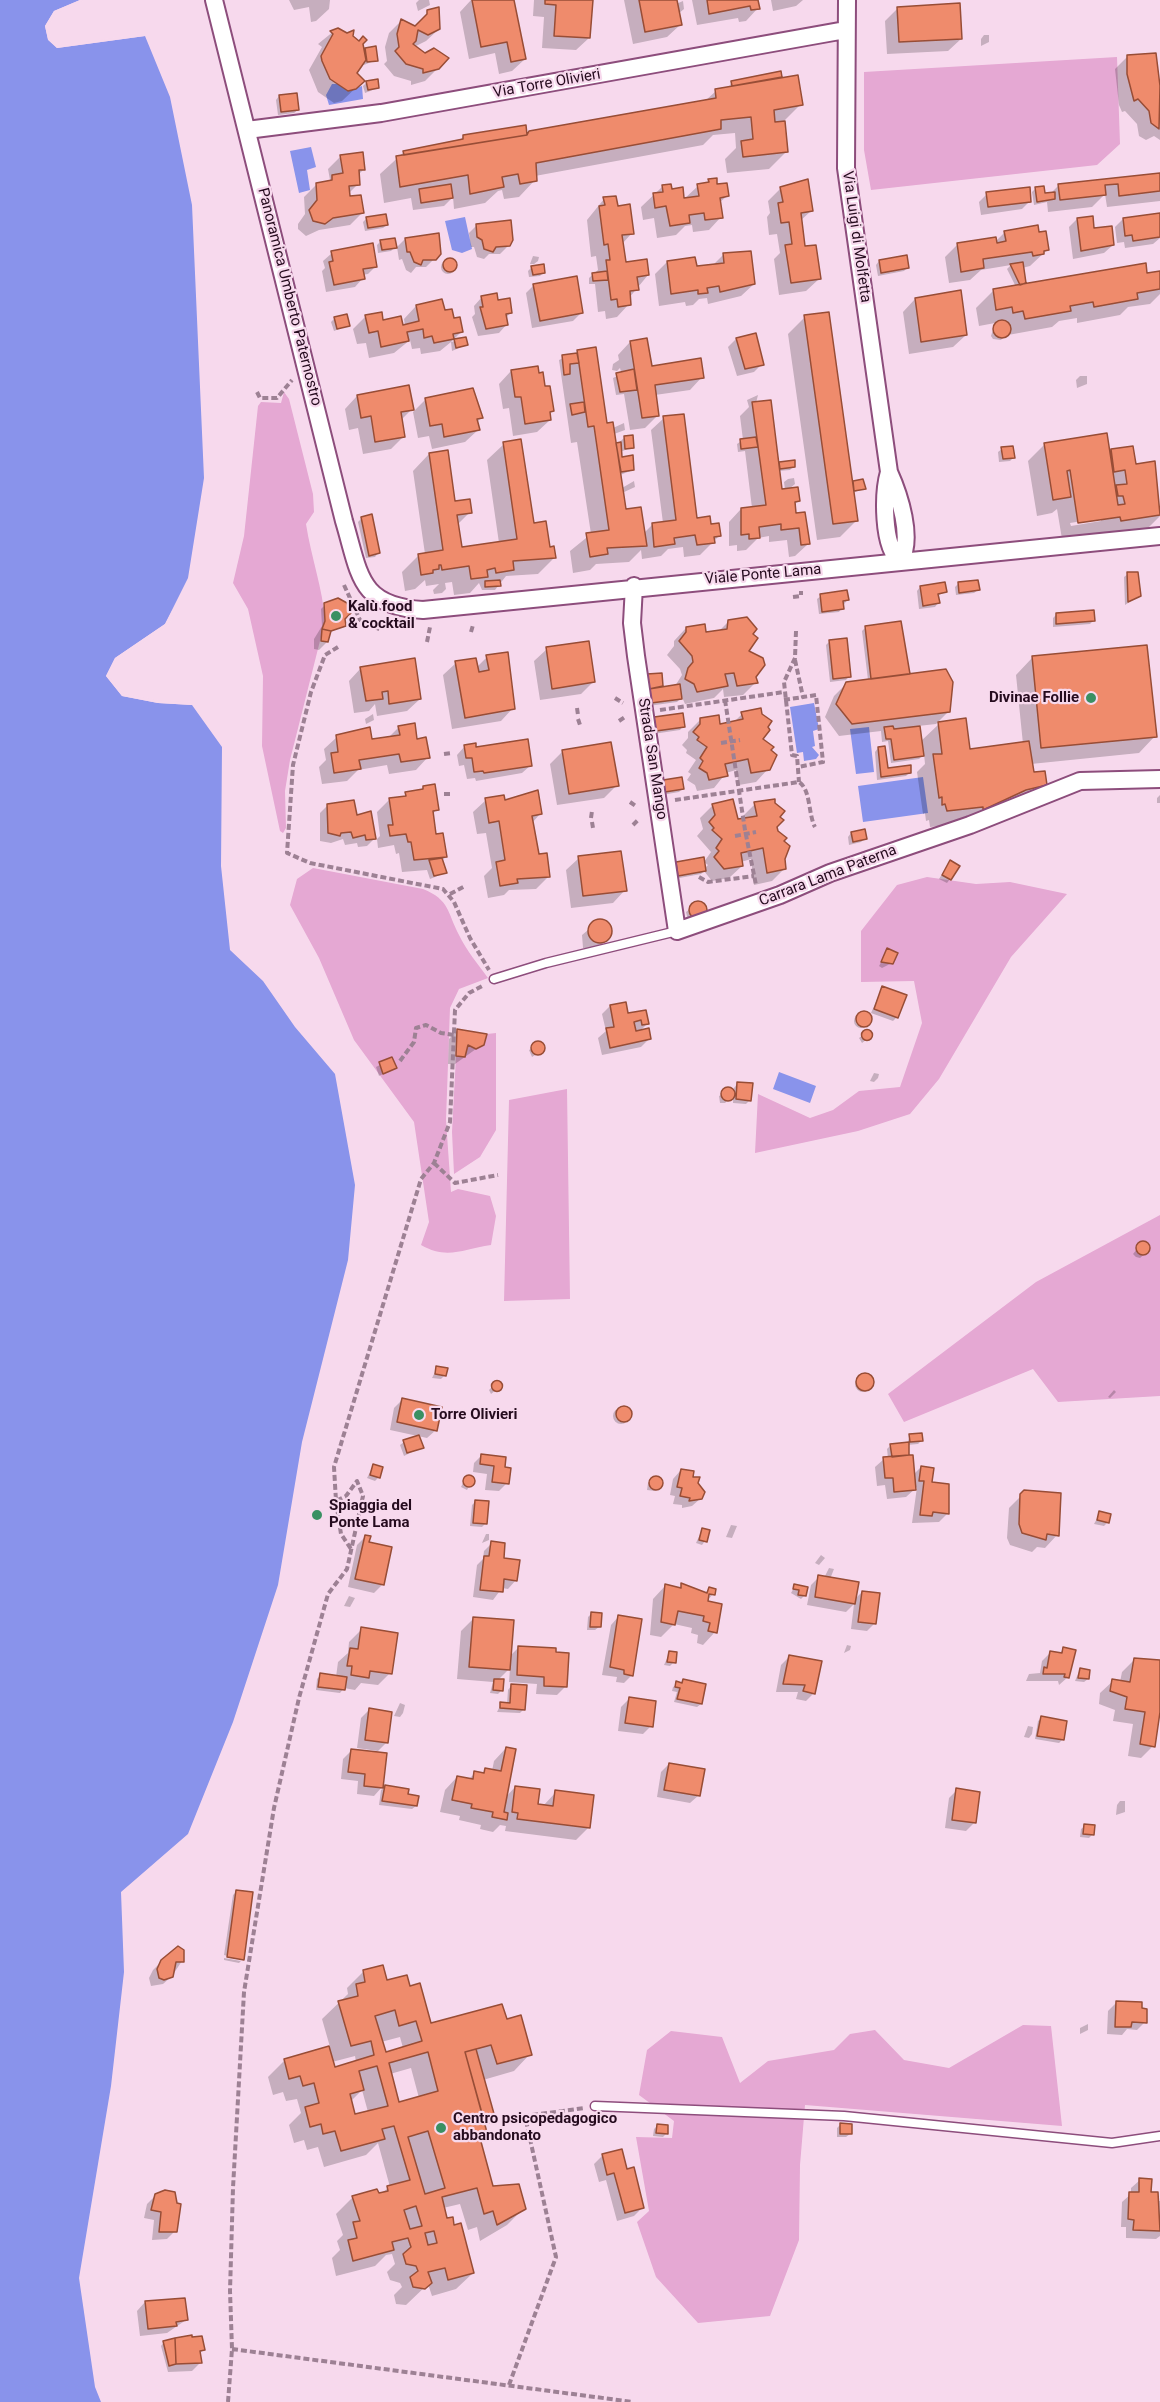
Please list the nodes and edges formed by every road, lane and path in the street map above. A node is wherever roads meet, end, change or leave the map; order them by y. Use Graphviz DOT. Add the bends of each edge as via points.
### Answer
graph roads {
  1 [pos="214,0"];
  2 [pos="847,0"];
  3 [pos="845,30"];
  4 [pos="247,130"];
  5 [pos="293,380"];
  6 [pos="257,392"];
  7 [pos="1160,536"];
  8 [pos="900,561"];
  9 [pos="634,586"];
  10 [pos="801,591"];
  11 [pos="370,592"];
  12 [pos="793,597"];
  13 [pos="360,620"];
  14 [pos="430,627"];
  15 [pos="381,630"];
  16 [pos="796,631"];
  17 [pos="427,642"];
  18 [pos="338,647"];
  19 [pos="795,658"];
  20 [pos="784,692"];
  21 [pos="803,697"];
  22 [pos="615,698"];
  23 [pos="725,700"];
  24 [pos="784,700"];
  25 [pos="623,703"];
  26 [pos="577,708"];
  27 [pos="656,714"];
  28 [pos="625,717"];
  29 [pos="619,721"];
  30 [pos="580,725"];
  31 [pos="740,740"];
  32 [pos="731,742"];
  33 [pos="721,743"];
  34 [pos="452,753"];
  35 [pos="444,754"];
  36 [pos="798,767"];
  37 [pos="1160,779"];
  38 [pos="799,782"];
  39 [pos="740,789"];
  40 [pos="444,794"];
  41 [pos="450,794"];
  42 [pos="669,801"];
  43 [pos="630,802"];
  44 [pos="637,807"];
  45 [pos="592,811"];
  46 [pos="638,820"];
  47 [pos="633,825"];
  48 [pos="815,827"];
  49 [pos="593,828"];
  50 [pos="756,832"];
  51 [pos="746,834"];
  52 [pos="735,836"];
  53 [pos="754,876"];
  54 [pos="699,877"];
  55 [pos="465,886"];
  56 [pos="757,888"];
  57 [pos="450,894"];
  58 [pos="677,930"];
  59 [pos="494,979"];
  60 [pos="454,1035"];
  61 [pos="400,1061"];
  62 [pos="434,1163"];
  63 [pos="498,1175"];
  64 [pos="336,1501"];
  65 [pos="351,1549"];
  66 [pos="595,2106"];
  67 [pos="1160,2136"];
  68 [pos="232,2349"];
  69 [pos="509,2385"];
  70 [pos="228,2402"];
  71 [pos="633,2402"];
  1 -- 4 [label="street, Panoramica Umberto Paternostro"];
  2 -- 3 [label="street, Via Luigi di Molfetta"];
  3 -- 4 [label="street, Via Torre Olivieri" via="381,113"];
  3 -- 8 [label="street, Via Luigi di Molfetta" via="846,168 889,472 885,489 887,527 891,550"];
  4 -- 11 [label="street, Panoramica Umberto Paternostro" via="344,521"];
  5 -- 6 [label="path" via="277,398 260,398"];
  7 -- 8 [label="street, Viale Ponte Lama"];
  8 -- 9 [label="street, Viale Ponte Lama"];
  9 -- 11 [label="street, Viale Ponte Lama" via="423,610 390,605"];
  9 -- 58 [label="street, Strada San Mango" via="632,623 636,656"];
  10 -- 12 [label="path" via="801,596"];
  13 -- 15 [label="path"];
  14 -- 17 [label="path"];
  16 -- 19 [label="path"];
  18 -- 57 [label="path" via="325,655 293,765 287,853 310,863"];
  19 -- 20 [label="path" via="784,682"];
  19 -- 21 [label="path"];
  20 -- 23 [label="path"];
  20 -- 24 [label="path"];
  21 -- 24 [label="path"];
  21 -- 36 [label="path" via="816,695 822,762"];
  22 -- 25 [label="path"];
  23 -- 27 [label="path"];
  23 -- 32 [label="path"];
  24 -- 36 [label="path" via="792,755 797,756"];
  26 -- 30 [label="path"];
  28 -- 29 [label="path"];
  31 -- 32 [label="path"];
  32 -- 33 [label="path"];
  32 -- 39 [label="path"];
  34 -- 35 [label="path"];
  36 -- 38 [label="path"];
  37 -- 58 [label="street, Carrara Lama Paterna" via="1080,781 970,825"];
  38 -- 39 [label="path"];
  38 -- 48 [label="path" via="807,792"];
  39 -- 42 [label="path"];
  39 -- 51 [label="path"];
  40 -- 41 [label="path"];
  43 -- 44 [label="path"];
  45 -- 49 [label="path"];
  46 -- 47 [label="path"];
  50 -- 51 [label="path"];
  51 -- 52 [label="path"];
  51 -- 53 [label="path"];
  53 -- 54 [label="path" via="708,882"];
  53 -- 56 [label="path"];
  55 -- 57 [label="path"];
  57 -- 59 [label="path"];
  58 -- 59 [label="lane, Carrara Lama Paterna"];
  59 -- 60 [label="path" via="460,1001 455,1010"];
  60 -- 61 [label="path" via="426,1024 416,1028 414,1042"];
  60 -- 62 [label="path" via="450,1122"];
  62 -- 63 [label="path" via="454,1183"];
  62 -- 64 [label="path" via="421,1179 334,1467"];
  64 -- 65 [label="path" via="341,1534"];
  64 -- 65 [label="path" via="346,1497 357,1481 363,1496"];
  65 -- 68 [label="path" via="347,1569 328,1594 299,1698 274,1808 244,1992 233,2188"];
  66 -- 67 [label="lane" via="844,2116 1112,2143"];
  66 -- 69 [label="path" via="525,2116 556,2257"];
  68 -- 69 [label="path"];
  68 -- 70 [label="path"];
  69 -- 71 [label="path"];
}
